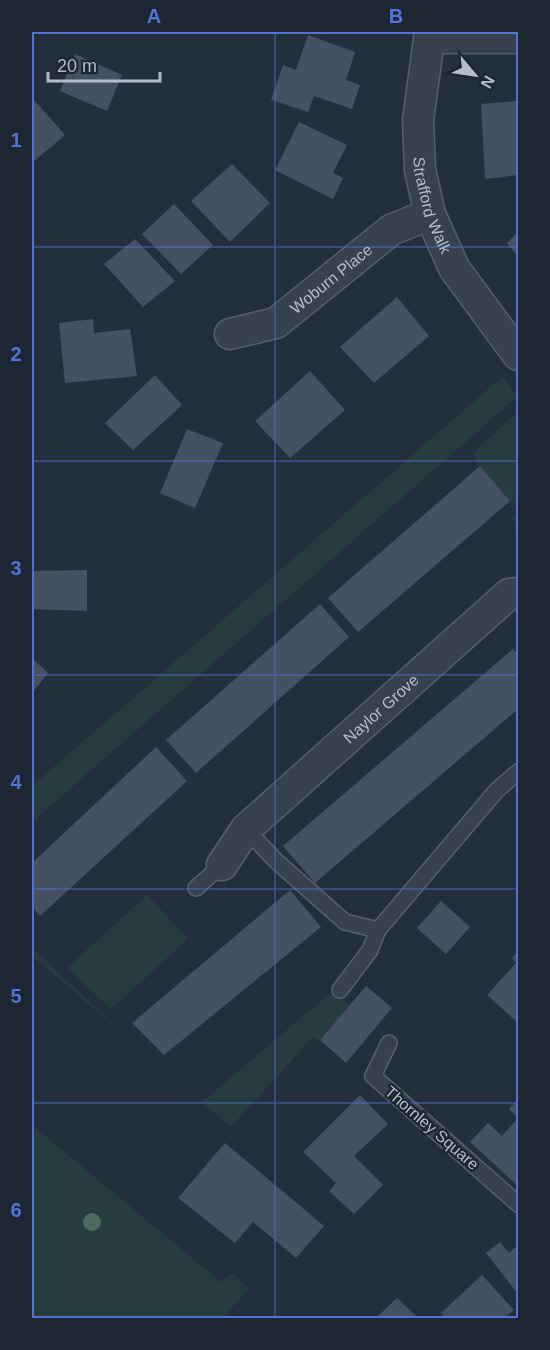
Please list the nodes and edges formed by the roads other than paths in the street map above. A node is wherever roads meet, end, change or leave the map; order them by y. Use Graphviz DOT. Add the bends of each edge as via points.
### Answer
graph roads {
  1 [pos="429,35"];
  2 [pos="519,38"];
  3 [pos="430,214"];
  4 [pos="230,334"];
  5 [pos="519,355"];
  6 [pos="519,593"];
  7 [pos="519,772"];
  8 [pos="246,829"];
  9 [pos="222,865"];
  10 [pos="196,888"];
  11 [pos="378,930"];
  12 [pos="340,990"];
  13 [pos="389,1043"];
  14 [pos="519,1204"];
  1 -- 2 [label="street"];
  1 -- 3 [label="street, Strafford Walk" via="418,120 420,170"];
  3 -- 4 [label="street, Woburn Place" via="391,230 276,323"];
  3 -- 5 [label="street, Strafford Walk" via="454,268"];
  6 -- 8 [label="street, Naylor Grove" via="510,594"];
  7 -- 11 [label="lane" via="497,790"];
  8 -- 9 [label="street, Naylor Grove"];
  8 -- 11 [label="lane" via="274,860 345,922"];
  9 -- 10 [label="lane"];
  11 -- 12 [label="lane" via="370,950"];
  13 -- 14 [label="lane, Thornley Square" via="373,1076"];
}
